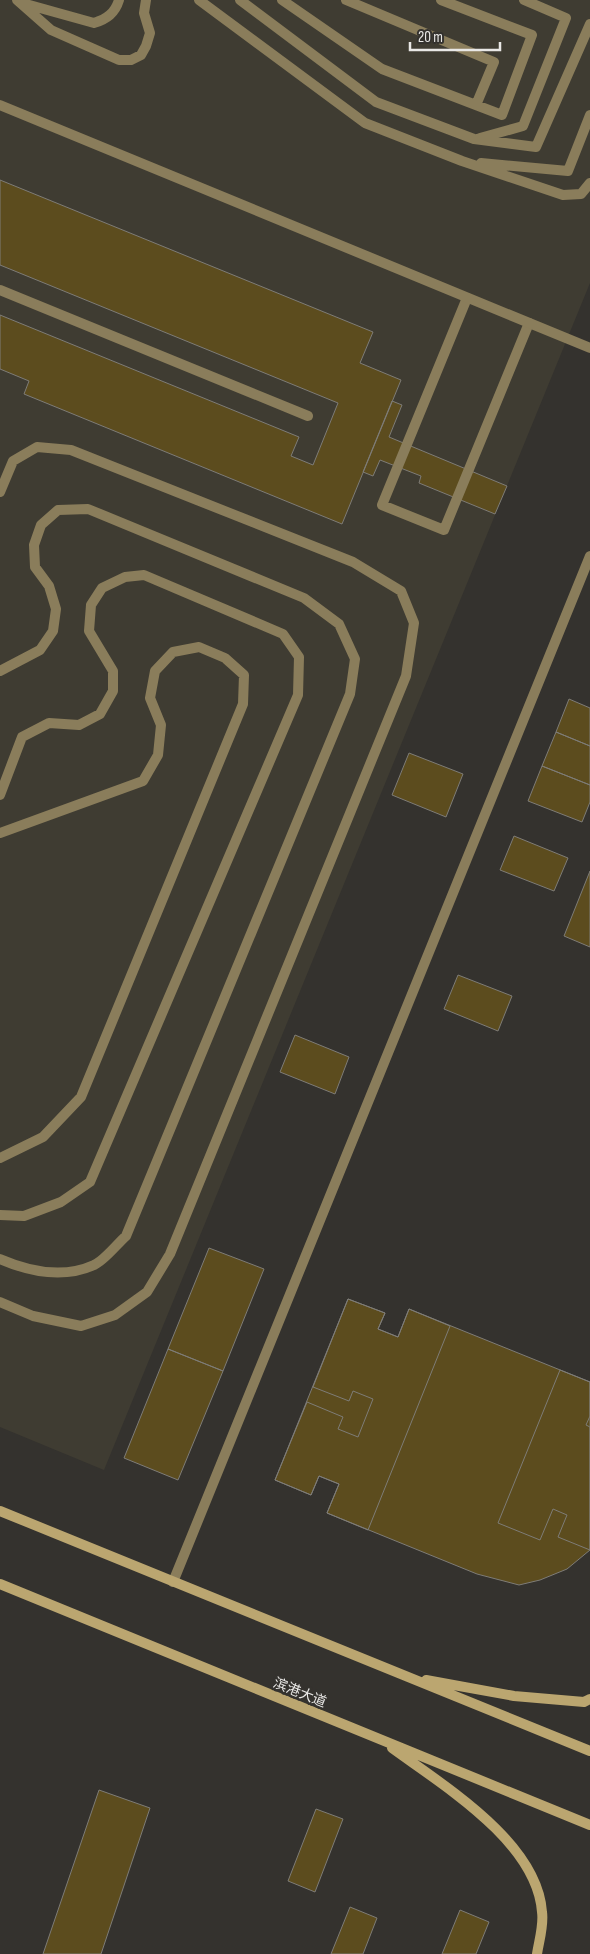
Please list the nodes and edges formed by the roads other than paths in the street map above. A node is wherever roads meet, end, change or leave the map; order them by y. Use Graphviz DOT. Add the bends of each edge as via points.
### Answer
graph roads {
  1 [pos="119,0"];
  2 [pos="146,0"];
  3 [pos="199,0"];
  4 [pos="240,0"];
  5 [pos="282,0"];
  6 [pos="346,0"];
  7 [pos="441,0"];
  8 [pos="524,0"];
  9 [pos="17,1"];
  10 [pos="590,24"];
  11 [pos="0,105"];
  12 [pos="476,105"];
  13 [pos="590,115"];
  14 [pos="474,139"];
  15 [pos="462,161"];
  16 [pos="590,183"];
  17 [pos="0,290"];
  18 [pos="467,298"];
  19 [pos="529,322"];
  20 [pos="590,348"];
  21 [pos="308,416"];
  22 [pos="0,492"];
  23 [pos="590,556"];
  24 [pos="0,671"];
  25 [pos="0,795"];
  26 [pos="0,833"];
  27 [pos="0,1158"];
  28 [pos="0,1215"];
  29 [pos="0,1260"];
  30 [pos="0,1302"];
  31 [pos="0,1511"];
  32 [pos="173,1582"];
  33 [pos="0,1584"];
  34 [pos="404,1676"];
  35 [pos="590,1699"];
  36 [pos="379,1739"];
  37 [pos="590,1751"];
  38 [pos="590,1825"];
  39 [pos="537,1954"];
  1 -- 9 [label="street" via="114,12 105,20 94,23"];
  2 -- 9 [label="street" via="144,13 150,33 141,55 131,60 119,60 51,30"];
  3 -- 15 [label="street" via="365,123"];
  4 -- 14 [label="street" via="376,102"];
  5 -- 12 [label="street" via="382,69"];
  6 -- 12 [label="street" via="494,62"];
  7 -- 12 [label="street" via="532,36 502,114"];
  8 -- 14 [label="street" via="566,18 523,126"];
  10 -- 14 [label="street" via="536,147"];
  11 -- 18 [label="street"];
  13 -- 15 [label="street" via="568,171"];
  15 -- 16 [label="street" via="563,195 581,194"];
  17 -- 21 [label="street"];
  18 -- 19 [label="street"];
  18 -- 19 [label="street" via="382,505 444,530"];
  19 -- 20 [label="street"];
  22 -- 30 [label="street" via="12,461 37,447 72,450 352,562 401,591 414,623 406,676 170,1254 147,1292 115,1315 81,1326 33,1316"];
  23 -- 32 [label="street"];
  24 -- 29 [label="street" via="40,650 53,631 56,609 49,586 35,567 34,545 41,525 58,510 88,509 304,598 339,624 354,659 350,694 126,1236 96,1265 64,1274 25,1269"];
  25 -- 28 [label="street" via="22,737 50,723 79,724 100,714 113,691 113,671 89,631 91,605 102,588 109,584 125,577 144,575 283,634 299,657 298,695 90,1182 61,1202 24,1216"];
  26 -- 27 [label="street" via="143,781 158,755 161,725 150,698 155,671 173,652 199,647 225,658 244,676 243,704 81,1097 43,1137"];
  31 -- 32 [label="main road"];
  32 -- 34 [label="main road"];
  33 -- 36 [label="main road, 滨港大道"];
  34 -- 35 [label="main road" via="514,1696 584,1702"];
  34 -- 37 [label="main road"];
  36 -- 38 [label="main road, 滨港大道"];
  36 -- 39 [label="main road" via="468,1804 509,1842 533,1877 543,1913"];
}
